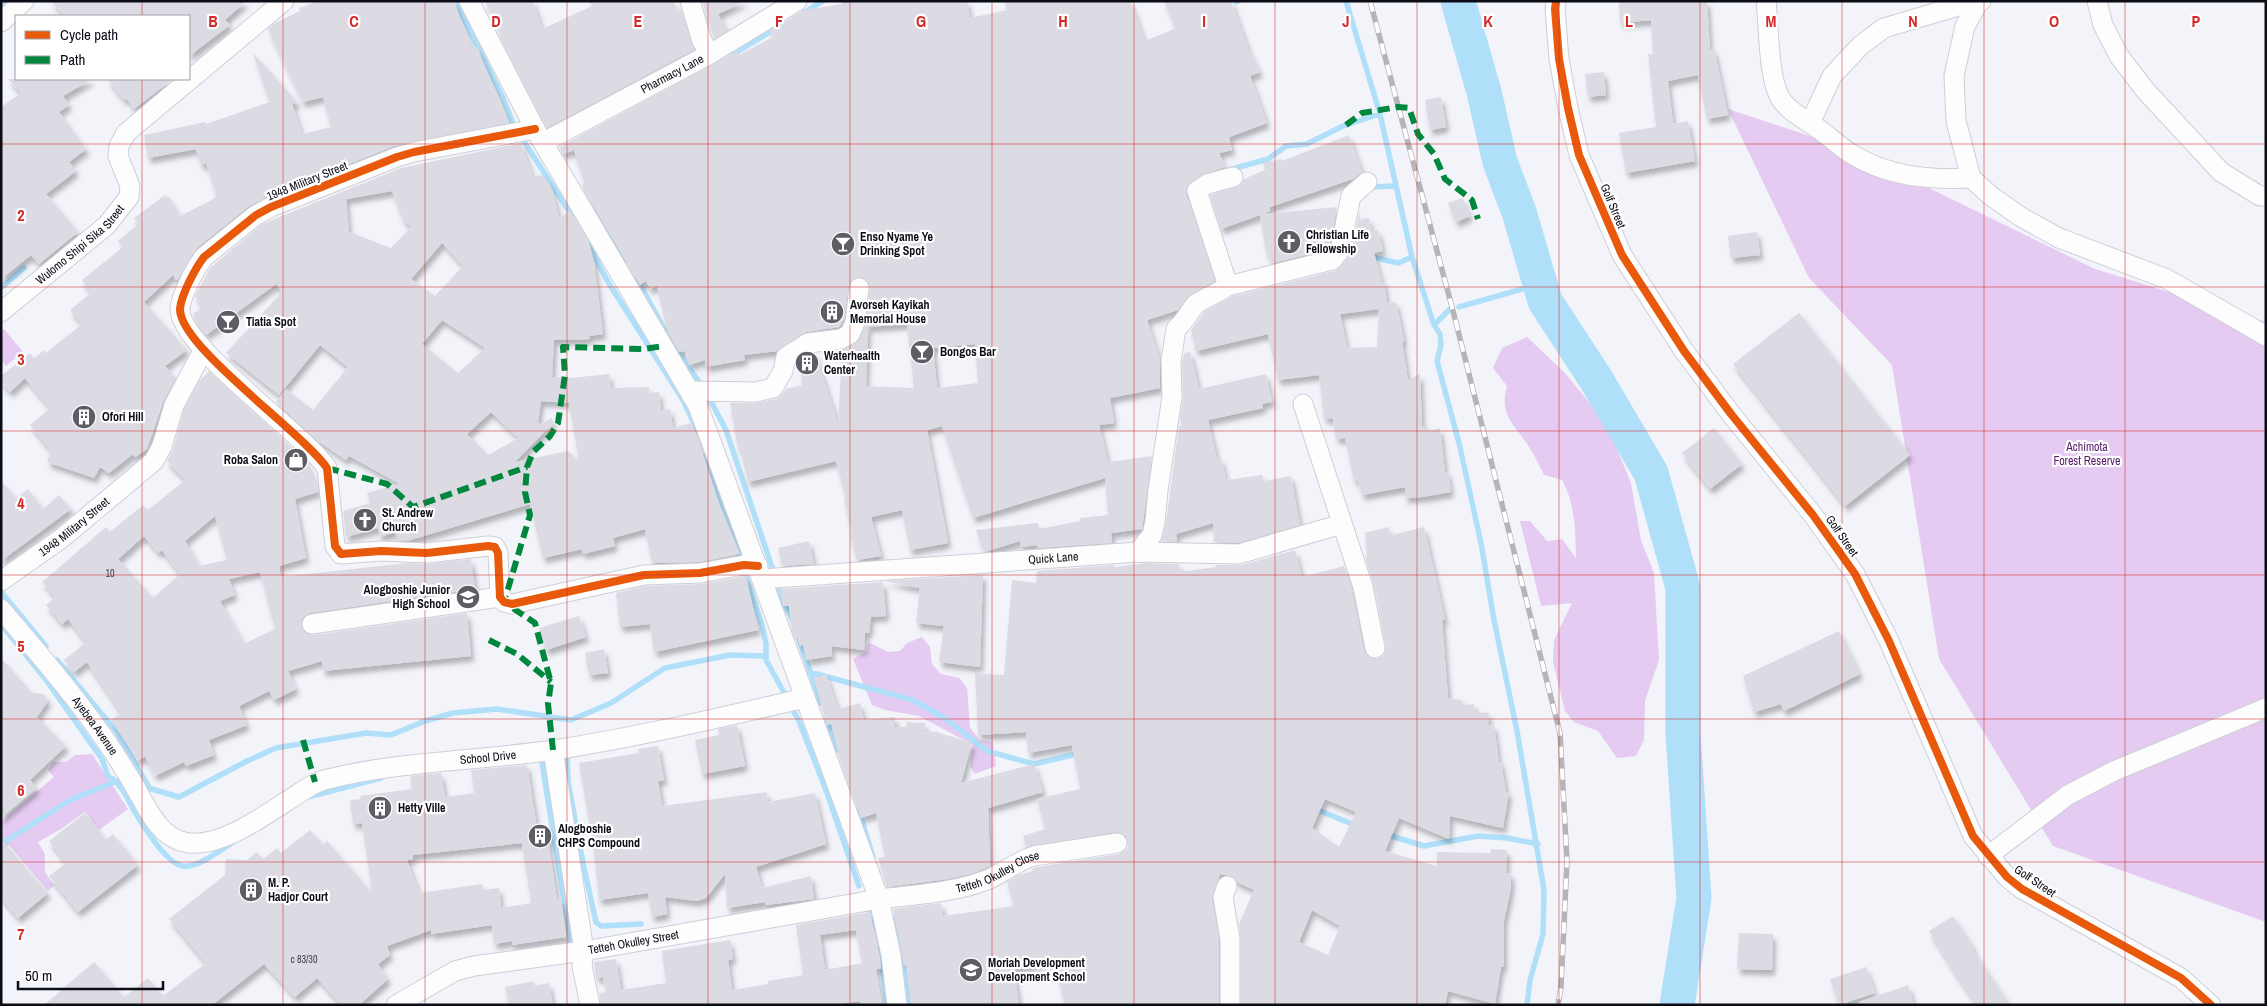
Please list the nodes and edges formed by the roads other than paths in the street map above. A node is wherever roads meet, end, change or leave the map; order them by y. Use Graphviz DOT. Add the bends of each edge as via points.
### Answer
graph roads {
  1 [pos="24,1"];
  2 [pos="284,1"];
  3 [pos="469,1"];
  4 [pos="690,1"];
  5 [pos="797,1"];
  6 [pos="1556,1"];
  7 [pos="1766,1"];
  8 [pos="2096,1"];
  9 [pos="1980,2"];
  10 [pos="1,22"];
  11 [pos="710,54"];
  12 [pos="189,80"];
  13 [pos="190,80"];
  14 [pos="1810,123"];
  15 [pos="539,136"];
  16 [pos="1233,177"];
  17 [pos="1971,178"];
  18 [pos="1367,182"];
  19 [pos="2266,196"];
  20 [pos="1228,286"];
  21 [pos="859,288"];
  22 [pos="1,312"];
  23 [pos="2266,336"];
  24 [pos="204,349"];
  25 [pos="691,391"];
  26 [pos="1303,404"];
  27 [pos="1342,524"];
  28 [pos="1138,552"];
  29 [pos="760,572"];
  30 [pos="1,581"];
  31 [pos="500,597"];
  32 [pos="1,609"];
  33 [pos="312,624"];
  34 [pos="1375,648"];
  35 [pos="805,698"];
  36 [pos="2266,708"];
  37 [pos="553,750"];
  38 [pos="184,842"];
  39 [pos="1116,843"];
  40 [pos="1988,856"];
  41 [pos="1227,886"];
  42 [pos="879,899"];
  43 [pos="584,951"];
  44 [pos="396,1005"];
  45 [pos="590,1005"];
  46 [pos="897,1005"];
  47 [pos="1230,1005"];
  48 [pos="2211,1005"];
  1 -- 10 [label="street"];
  2 -- 13 [label="street, Wulomo Shipi Sika Street"];
  3 -- 15 [label="street"];
  4 -- 11 [label="street" via="702,41"];
  5 -- 11 [label="street, Pharmacy Lane"];
  6 -- 40 [label="street, Golf Street" via="1559,60 1580,155 1622,255 1684,351 1813,515 1855,574 1889,641 1974,836"];
  7 -- 14 [label="street" via="1774,80 1780,97 1792,111"];
  8 -- 19 [label="street" via="2119,56 2145,90 2221,172 2260,196"];
  9 -- 14 [label="street" via="1884,28 1861,45 1832,76"];
  9 -- 17 [label="street" via="1965,26 1954,76 1956,122"];
  11 -- 15 [label="street, Pharmacy Lane"];
  12 -- 22 [label="street, Wulomo Shipi Sika Street" via="126,133 118,156 130,186 129,197 107,225"];
  14 -- 17 [label="street" via="1850,153 1906,177"];
  15 -- 24 [label="street, 1948 Military Street" via="414,152 256,215 204,257 182,300 183,322"];
  15 -- 25 [label="street"];
  16 -- 20 [label="street" via="1207,184 1197,191"];
  17 -- 23 [label="street" via="2021,217 2059,238 2167,279"];
  18 -- 20 [label="street" via="1351,196 1340,250 1332,260"];
  20 -- 28 [label="street" via="1195,305 1185,322 1176,329 1171,360 1172,397 1155,522 1152,534"];
  21 -- 25 [label="street" via="856,322 850,334 841,339 808,343 786,357 783,371 773,388 756,392"];
  24 -- 30 [label="street, 1948 Military Street" via="174,405 154,461 62,538"];
  24 -- 31 [label="street" via="327,468 335,546 342,554 381,551 427,553 495,547"];
  25 -- 29 [label="street"];
  26 -- 27 [label="street"];
  27 -- 28 [label="street, Quick Lane" via="1239,554"];
  27 -- 34 [label="street" via="1363,587"];
  28 -- 29 [label="street, Quick Lane"];
  29 -- 31 [label="street, Quick Lane" via="744,565 700,573 644,575 512,604"];
  29 -- 35 [label="street"];
  31 -- 33 [label="street"];
  32 -- 38 [label="street, Ayebea Avenue" via="83,708 164,832"];
  35 -- 37 [label="street, School Drive"];
  35 -- 42 [label="street"];
  36 -- 40 [label="street" via="2114,771 2068,795"];
  37 -- 38 [label="street, School Drive" via="398,765 330,778 315,782 238,833 206,842"];
  37 -- 43 [label="street"];
  39 -- 42 [label="street, Tetteh Okulley Close" via="1034,856 980,882"];
  40 -- 48 [label="street, Golf Street" via="2006,877 2022,889 2181,978"];
  41 -- 47 [label="street" via="1223,897 1230,939"];
  42 -- 43 [label="street, Tetteh Okulley Street"];
  42 -- 46 [label="street"];
  43 -- 44 [label="street, Tetteh Okulley Street" via="455,971"];
  43 -- 45 [label="street" via="582,966"];
}
